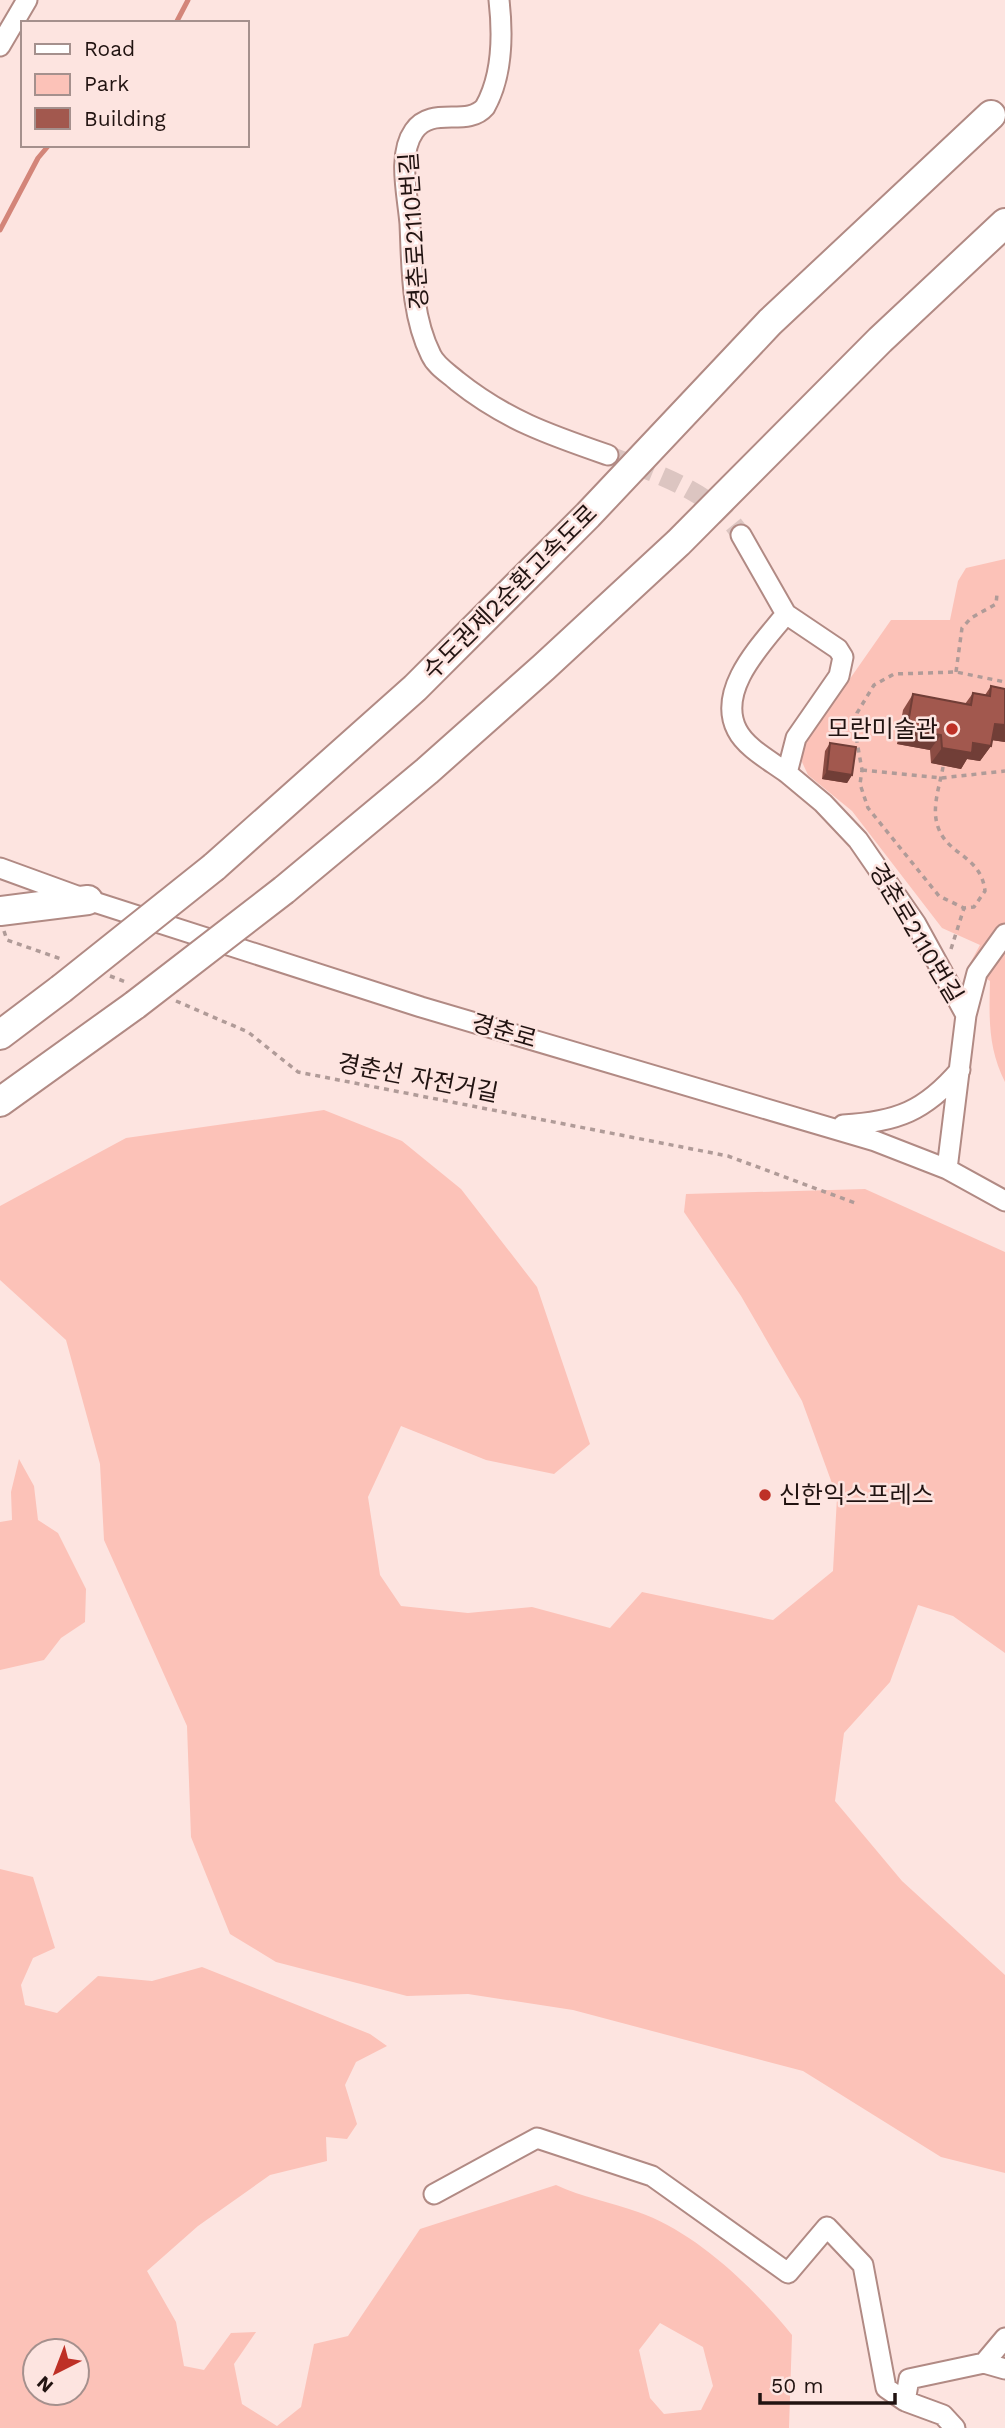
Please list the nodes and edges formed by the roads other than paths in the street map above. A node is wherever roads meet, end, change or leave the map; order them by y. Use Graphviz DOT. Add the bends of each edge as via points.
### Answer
graph roads {
  1 [pos="27,0"];
  2 [pos="499,0"];
  3 [pos="0,46"];
  4 [pos="990,115"];
  5 [pos="1005,223"];
  6 [pos="608,455"];
  7 [pos="741,535"];
  8 [pos="786,614"];
  9 [pos="787,773"];
  10 [pos="0,868"];
  11 [pos="88,900"];
  12 [pos="1,918"];
  13 [pos="1005,934"];
  14 [pos="966,1015"];
  15 [pos="0,1035"];
  16 [pos="960,1070"];
  17 [pos="0,1102"];
  18 [pos="832,1126"];
  19 [pos="947,1169"];
  20 [pos="1005,1201"];
  21 [pos="435,2194"];
  22 [pos="1005,2338"];
  23 [pos="984,2364"];
  24 [pos="1005,2369"];
  25 [pos="905,2401"];
  26 [pos="955,2428"];
  1 -- 3 [label="street"];
  2 -- 6 [label="street, 경춘로2110번길" via="501,46 485,107 471,116 429,118 408,139 405,165 416,309 437,364 486,404 523,425"];
  4 -- 15 [label="highway, 수도권제2순환고속도로, bridge" via="770,322 415,688 214,867"];
  5 -- 17 [label="highway, bridge" via="880,340 678,542 427,771 284,890 134,995"];
  7 -- 8 [label="street"];
  8 -- 9 [label="street, 경춘로2110번길" via="746,666 732,706 736,730 744,740"];
  8 -- 9 [label="street" via="843,657 838,676 796,738"];
  9 -- 14 [label="street, 경춘로2110번길" via="858,840 901,899"];
  10 -- 11 [label="street, 경춘로"];
  11 -- 12 [label="highway"];
  11 -- 18 [label="street, 경춘로" via="421,1007"];
  13 -- 14 [label="street" via="977,972"];
  14 -- 16 [label="street, 경춘로2110번길"];
  16 -- 18 [label="street" via="938,1095 907,1114"];
  16 -- 19 [label="street, 경춘로2110번길"];
  18 -- 19 [label="street, 경춘로"];
  19 -- 20 [label="street, 경춘로"];
  21 -- 25 [label="street" via="537,2138 652,2176 788,2273 827,2227 863,2265 886,2388"];
  22 -- 23 [label="street"];
  23 -- 24 [label="street"];
  23 -- 25 [label="street" via="909,2379"];
  25 -- 26 [label="street" via="943,2415"];
}
